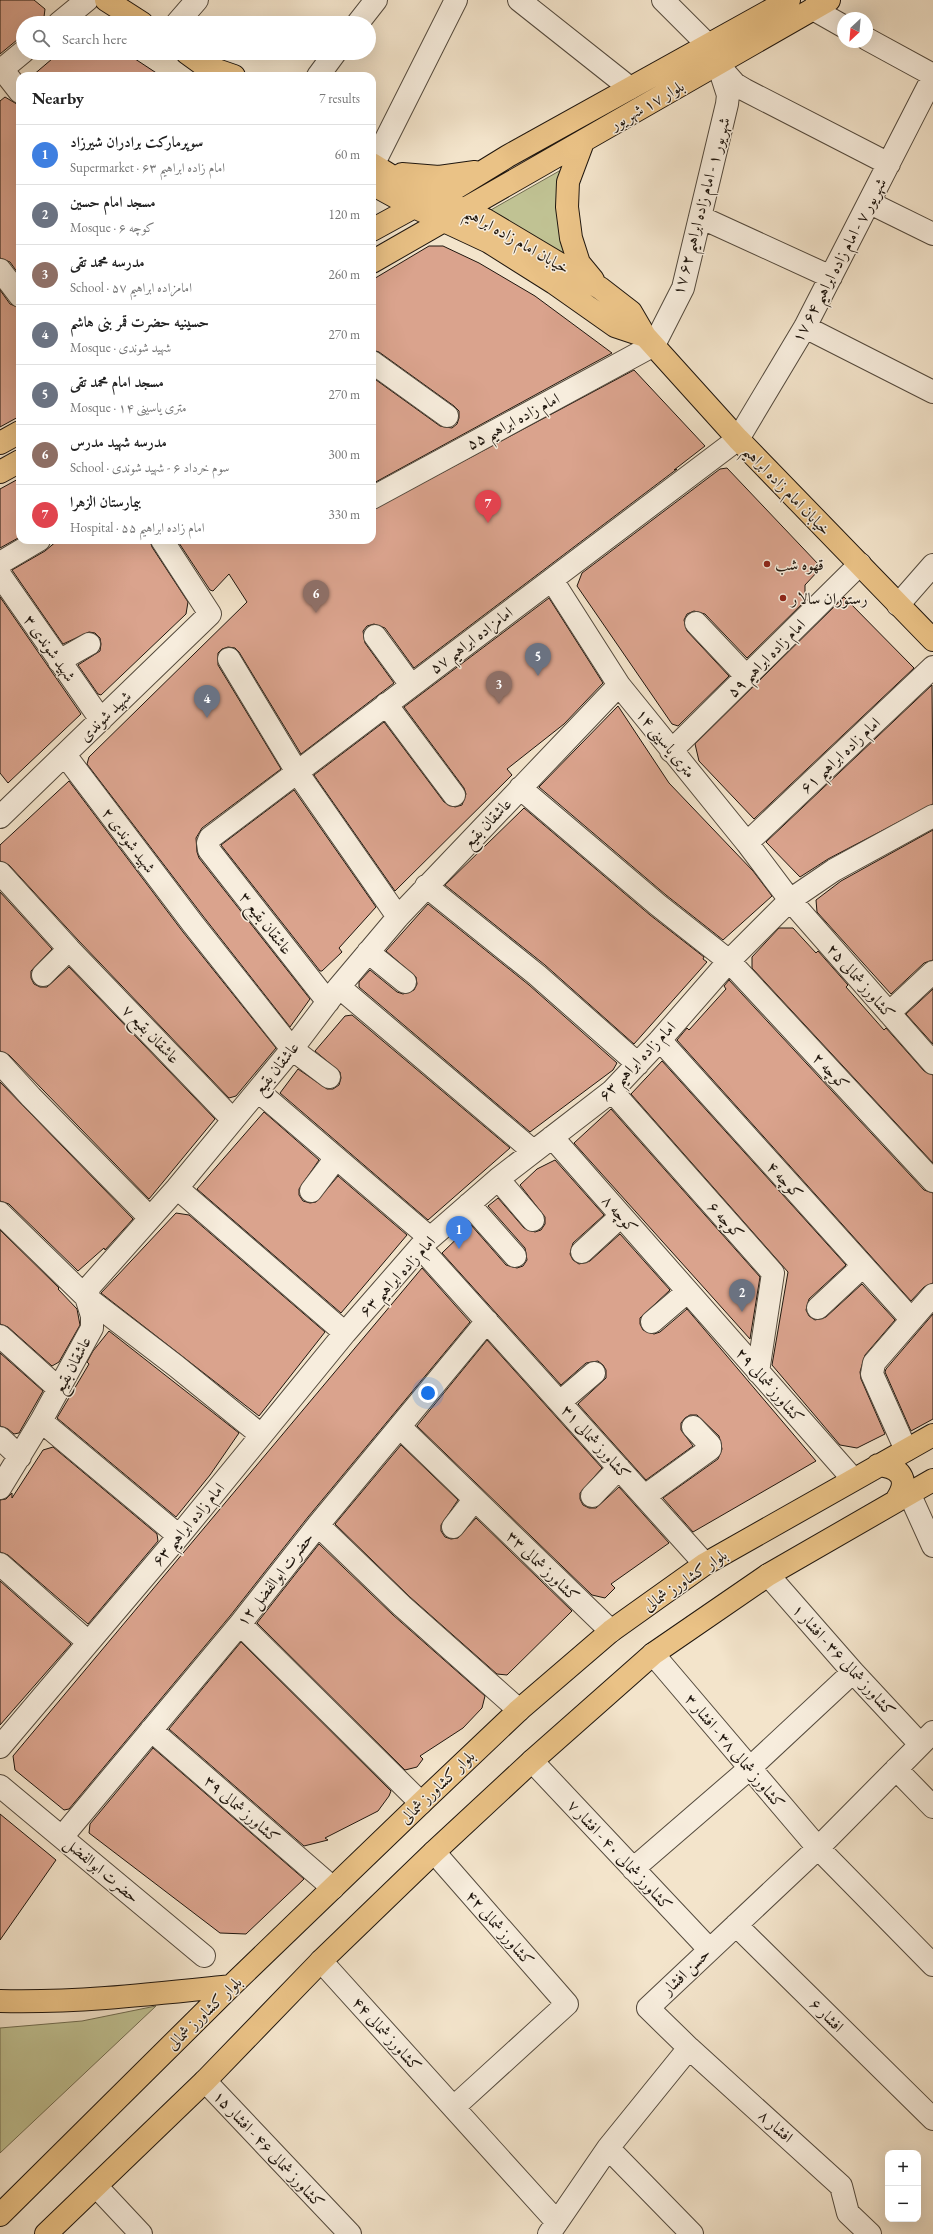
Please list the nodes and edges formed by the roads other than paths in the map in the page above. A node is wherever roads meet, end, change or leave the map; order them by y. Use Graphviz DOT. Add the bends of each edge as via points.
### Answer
graph roads {
  1 [pos="87,0"];
  2 [pos="106,0"];
  3 [pos="196,0"];
  4 [pos="376,0"];
  5 [pos="456,0"];
  6 [pos="519,0"];
  7 [pos="789,0"];
  8 [pos="673,4"];
  9 [pos="821,5"];
  10 [pos="68,16"];
  11 [pos="131,16"];
  12 [pos="183,16"];
  13 [pos="363,16"];
  14 [pos="837,20"];
  15 [pos="873,42"];
  16 [pos="708,44"];
  17 [pos="16,58"];
  18 [pos="196,60"];
  19 [pos="330,60"];
  20 [pos="718,64"];
  21 [pos="1,70"];
  22 [pos="209,71"];
  23 [pos="321,72"];
  24 [pos="933,76"];
  25 [pos="16,87"];
  26 [pos="630,88"];
  27 [pos="928,100"];
  28 [pos="582,142"];
  29 [pos="508,156"];
  30 [pos="889,164"];
  31 [pos="376,166"];
  32 [pos="488,169"];
  33 [pos="376,170"];
  34 [pos="376,171"];
  35 [pos="376,172"];
  36 [pos="525,173"];
  37 [pos="438,196"];
  38 [pos="870,204"];
  39 [pos="414,207"];
  40 [pos="464,210"];
  41 [pos="700,217"];
  42 [pos="445,221"];
  43 [pos="376,228"];
  44 [pos="933,234"];
  45 [pos="376,260"];
  46 [pos="0,270"];
  47 [pos="831,277"];
  48 [pos="600,288"];
  49 [pos="16,291"];
  50 [pos="806,327"];
  51 [pos="649,341"];
  52 [pos="376,365"];
  53 [pos="933,392"];
  54 [pos="447,416"];
  55 [pos="16,434"];
  56 [pos="738,439"];
  57 [pos="0,443"];
  58 [pos="16,463"];
  59 [pos="0,472"];
  60 [pos="376,496"];
  61 [pos="31,544"];
  62 [pos="165,544"];
  63 [pos="0,563"];
  64 [pos="860,564"];
  65 [pos="933,565"];
  66 [pos="0,575"];
  67 [pos="552,580"];
  68 [pos="898,605"];
  69 [pos="696,623"];
  70 [pos="375,636"];
  71 [pos="933,640"];
  72 [pos="89,644"];
  73 [pos="230,659"];
  74 [pos="59,661"];
  75 [pos="933,668"];
  76 [pos="747,677"];
  77 [pos="411,685"];
  78 [pos="619,685"];
  79 [pos="386,704"];
  80 [pos="101,720"];
  81 [pos="671,750"];
  82 [pos="65,755"];
  83 [pos="297,772"];
  84 [pos="520,788"];
  85 [pos="454,795"];
  86 [pos="3,808"];
  87 [pos="933,816"];
  88 [pos="748,843"];
  89 [pos="208,844"];
  90 [pos="0,873"];
  91 [pos="426,886"];
  92 [pos="790,900"];
  93 [pos="398,917"];
  94 [pos="69,949"];
  95 [pos="368,952"];
  96 [pos="729,961"];
  97 [pos="933,972"];
  98 [pos="43,975"];
  99 [pos="405,982"];
  100 [pos="333,994"];
  101 [pos="889,1012"];
  102 [pos="660,1040"];
  103 [pos="292,1049"];
  104 [pos="0,1063"];
  105 [pos="933,1063"];
  106 [pos="638,1064"];
  107 [pos="329,1077"];
  108 [pos="258,1091"];
  109 [pos="612,1091"];
  110 [pos="233,1120"];
  111 [pos="552,1137"];
  112 [pos="533,1151"];
  113 [pos="336,1158"];
  114 [pos="498,1179"];
  115 [pos="933,1181"];
  116 [pos="177,1188"];
  117 [pos="311,1191"];
  118 [pos="469,1204"];
  119 [pos="0,1213"];
  120 [pos="621,1216"];
  121 [pos="150,1218"];
  122 [pos="533,1220"];
  123 [pos="425,1243"];
  124 [pos="582,1252"];
  125 [pos="515,1256"];
  126 [pos="863,1266"];
  127 [pos="687,1292"];
  128 [pos="933,1295"];
  129 [pos="86,1297"];
  130 [pos="818,1308"];
  131 [pos="911,1319"];
  132 [pos="487,1320"];
  133 [pos="652,1322"];
  134 [pos="345,1333"];
  135 [pos="0,1336"];
  136 [pos="758,1372"];
  137 [pos="594,1373"];
  138 [pos="59,1389"];
  139 [pos="560,1402"];
  140 [pos="41,1421"];
  141 [pos="400,1427"];
  142 [pos="693,1427"];
  143 [pos="261,1435"];
  144 [pos="933,1435"];
  145 [pos="0,1438"];
  146 [pos="906,1450"];
  147 [pos="20,1457"];
  148 [pos="878,1465"];
  149 [pos="619,1468"];
  150 [pos="853,1479"];
  151 [pos="933,1480"];
  152 [pos="0,1488"];
  153 [pos="592,1496"];
  154 [pos="645,1496"];
  155 [pos="903,1496"];
  156 [pos="474,1500"];
  157 [pos="318,1525"];
  158 [pos="453,1527"];
  159 [pos="179,1536"];
  160 [pos="933,1546"];
  161 [pos="0,1564"];
  162 [pos="705,1564"];
  163 [pos="768,1575"];
  164 [pos="240,1624"];
  165 [pos="611,1631"];
  166 [pos="88,1642"];
  167 [pos="653,1654"];
  168 [pos="853,1672"];
  169 [pos="518,1710"];
  170 [pos="152,1730"];
  171 [pos="926,1738"];
  172 [pos="0,1747"];
  173 [pos="532,1761"];
  174 [pos="750,1768"];
  175 [pos="896,1770"];
  176 [pos="0,1786"];
  177 [pos="421,1803"];
  178 [pos="933,1807"];
  179 [pos="62,1837"];
  180 [pos="818,1848"];
  181 [pos="434,1852"];
  182 [pos="633,1869"];
  183 [pos="332,1888"];
  184 [pos="736,1925"];
  185 [pos="709,1949"];
  186 [pos="204,1956"];
  187 [pos="321,1961"];
  188 [pos="933,1965"];
  189 [pos="231,1986"];
  190 [pos="0,2001"];
  191 [pos="689,2048"];
  192 [pos="205,2082"];
  193 [pos="454,2107"];
  194 [pos="925,2112"];
  195 [pos="608,2148"];
  196 [pos="96,2186"];
  197 [pos="0,2215"];
  198 [pos="553,2228"];
  199 [pos="46,2234"];
  200 [pos="141,2234"];
  201 [pos="350,2234"];
  202 [pos="692,2234"];
  203 [pos="870,2234"];
  1 -- 10 [label="street"];
  2 -- 11 [label="main road"];
  3 -- 12 [label="street"];
  4 -- 13 [label="street"];
  5 -- 31 [label="street"];
  6 -- 26 [label="street"];
  7 -- 16 [label="main road, بلوار ۱۷ شهریور"];
  8 -- 16 [label="street"];
  9 -- 14 [label="street"];
  9 -- 20 [label="main road, بلوار ۱۷ شهریور"];
  15 -- 24 [label="street"];
  16 -- 26 [label="main road, بلوار ۱۷ شهریور"];
  17 -- 21 [label="street"];
  18 -- 22 [label="main road"];
  19 -- 23 [label="street"];
  20 -- 28 [label="main road, بلوار ۱۷ شهریور"];
  20 -- 30 [label="street" via="735,84 745,90"];
  20 -- 41 [label="street, ۱۷ شهریور ۱ - امام زاده ابراهیم ۶۲" via="728,95 727,104"];
  21 -- 25 [label="street"];
  24 -- 27 [label="street, ۱۷ شهریور ۷ - امام زاده ابراهیم ۶۴"];
  26 -- 29 [label="main road, بلوار ۱۷ شهریور"];
  27 -- 30 [label="street, ۱۷ شهریور ۷ - امام زاده ابراهیم ۶۴"];
  28 -- 36 [label="main road, بلوار ۱۷ شهریور"];
  28 -- 48 [label="main road" via="568,182 570,238 578,263"];
  29 -- 32 [label="main road, بلوار ۱۷ شهریور"];
  29 -- 36 [label="main road" via="511,165 517,171"];
  30 -- 38 [label="street, ۱۷ شهریور ۷ - امام زاده ابراهیم ۶۴"];
  32 -- 33 [label="main road" via="439,177"];
  32 -- 37 [label="main road, بلوار ۱۷ شهریور"];
  34 -- 37 [label="main road, خیابان امام زاده ابراهیم"];
  35 -- 39 [label="main road, خیابان امام زاده ابراهیم"];
  36 -- 40 [label="main road, بلوار ۱۷ شهریور"];
  37 -- 39 [label="main road, بلوار ۱۷ شهریور"];
  37 -- 40 [label="main road, خیابان امام زاده ابراهیم"];
  38 -- 44 [label="street"];
  38 -- 47 [label="street, ۱۷ شهریور ۷ - امام زاده ابراهیم ۶۴"];
  39 -- 42 [label="main road, خیابان امام زاده ابراهیم"];
  39 -- 43 [label="main road, بلوار ۱۷ شهریور"];
  40 -- 42 [label="main road, بلوار ۱۷ شهریور"];
  40 -- 48 [label="main road, خیابان امام زاده ابراهیم" via="486,220"];
  41 -- 47 [label="street"];
  41 -- 51 [label="street, ۱۷ شهریور ۱ - امام زاده ابراهیم ۶۲" via="683,288"];
  42 -- 45 [label="main road, بلوار ۱۷ شهریور"];
  42 -- 51 [label="main road, خیابان امام زاده ابراهیم" via="489,242 615,326"];
  46 -- 49 [label="street"];
  47 -- 50 [label="street, ۱۷ شهریور ۷ - امام زاده ابراهیم ۶۴"];
  48 -- 51 [label="main road, خیابان امام زاده ابراهیم" via="631,312"];
  50 -- 53 [label="street"];
  50 -- 56 [label="street, ۱۷ شهریور ۷ - امام زاده ابراهیم ۶۴"];
  51 -- 56 [label="main road, خیابان امام زاده ابراهیم"];
  51 -- 60 [label="street, امام زاده ابراهیم ۵۵"];
  52 -- 54 [label="street"];
  55 -- 57 [label="main road"];
  56 -- 64 [label="main road, خیابان امام زاده ابراهیم"];
  56 -- 67 [label="street, امامزاده ابراهیم ۵۷"];
  58 -- 59 [label="main road"];
  61 -- 63 [label="street"];
  62 -- 80 [label="street, شهید شوندی" via="210,614"];
  64 -- 68 [label="main road, خیابان امام زاده ابراهیم"];
  64 -- 76 [label="street, امام زاده ابراهیم ۵۹"];
  65 -- 68 [label="street"];
  66 -- 74 [label="street, شهید شوندی ۳"];
  67 -- 77 [label="street, امامزاده ابراهیم ۵۷"];
  67 -- 78 [label="street, ۱۴ متری یاسینی"];
  68 -- 71 [label="main road, خیابان امام زاده ابراهیم"];
  69 -- 76 [label="street"];
  70 -- 77 [label="street"];
  72 -- 74 [label="street"];
  73 -- 83 [label="street"];
  74 -- 80 [label="street, شهید شوندی ۳"];
  75 -- 88 [label="street, امام زاده ابراهیم ۶۱"];
  76 -- 81 [label="street, امام زاده ابراهیم ۵۹"];
  77 -- 79 [label="street, امامزاده ابراهیم ۵۷"];
  78 -- 81 [label="street, ۱۴ متری یاسینی"];
  78 -- 84 [label="street, عاشقان بقیع"];
  79 -- 83 [label="street, امامزاده ابراهیم ۵۷"];
  79 -- 85 [label="street"];
  80 -- 82 [label="street, شهید شوندی"];
  81 -- 88 [label="street, ۱۴ متری یاسینی"];
  82 -- 86 [label="street, شهید شوندی"];
  82 -- 103 [label="street, شهید شوندی ۲"];
  83 -- 89 [label="street, امامزاده ابراهیم ۵۷" via="210,838"];
  83 -- 93 [label="street"];
  84 -- 91 [label="street, عاشقان بقیع"];
  84 -- 96 [label="street, کوچه ۲" via="658,906"];
  87 -- 92 [label="street, امام زاده ابراهیم ۶۳" via="834,870"];
  88 -- 92 [label="street, ۱۴ متری یاسینی"];
  89 -- 100 [label="street, عاشقان بقیع ۳" via="209,850"];
  90 -- 94 [label="street, عاشقان بقیع ۷"];
  91 -- 93 [label="street, عاشقان بقیع"];
  91 -- 106 [label="street" via="519,961"];
  92 -- 96 [label="street, امام زاده ابراهیم ۶۳"];
  92 -- 101 [label="street, کشاورز شمالی ۲۵"];
  93 -- 95 [label="street, عاشقان بقیع"];
  94 -- 98 [label="street"];
  94 -- 110 [label="street, عاشقان بقیع ۷"];
  95 -- 99 [label="street"];
  95 -- 100 [label="street, عاشقان بقیع"];
  96 -- 102 [label="street, امام زاده ابراهیم ۶۳"];
  96 -- 115 [label="street, کوچه ۲"];
  97 -- 101 [label="street"];
  100 -- 103 [label="street, عاشقان بقیع"];
  100 -- 112 [label="street, عاشقان بقیع ۳" via="408,1047"];
  101 -- 105 [label="street, کشاورز شمالی ۲۵"];
  102 -- 106 [label="street, امام زاده ابراهیم ۶۳"];
  102 -- 126 [label="street, کوچه ۴"];
  103 -- 107 [label="street, شهید شوندی ۲"];
  103 -- 108 [label="street, عاشقان بقیع"];
  104 -- 121 [label="street" via="30,1097"];
  106 -- 109 [label="street, امام زاده ابراهیم ۶۳"];
  108 -- 110 [label="street, عاشقان بقیع"];
  108 -- 113 [label="street, کشاورز شمالی ۳۱"];
  109 -- 111 [label="street, امام زاده ابراهیم ۶۳"];
  109 -- 136 [label="street, کوچه ۶" via="774,1274"];
  110 -- 116 [label="street, عاشقان بقیع"];
  111 -- 112 [label="street, امام زاده ابراهیم ۶۳"];
  111 -- 120 [label="street, کوچه ۸"];
  112 -- 114 [label="street, امام زاده ابراهیم ۶۳"];
  113 -- 117 [label="street"];
  113 -- 123 [label="street, کشاورز شمالی ۳۱"];
  114 -- 118 [label="street, امام زاده ابراهیم ۶۳"];
  114 -- 122 [label="street"];
  116 -- 121 [label="street, عاشقان بقیع"];
  116 -- 134 [label="street"];
  118 -- 123 [label="street, امام زاده ابراهیم ۶۳"];
  118 -- 125 [label="street"];
  119 -- 129 [label="street"];
  120 -- 124 [label="street"];
  120 -- 127 [label="street, کوچه ۸"];
  121 -- 129 [label="street, عاشقان بقیع" via="90,1286"];
  123 -- 132 [label="street, کشاورز شمالی ۳۱"];
  123 -- 134 [label="street, امام زاده ابراهیم ۶۳"];
  126 -- 130 [label="street"];
  126 -- 131 [label="street, کوچه ۴"];
  127 -- 133 [label="street"];
  127 -- 136 [label="street, کشاورز شمالی ۲۹"];
  128 -- 131 [label="street"];
  129 -- 138 [label="street, عاشقان بقیع" via="92,1316 92,1328"];
  129 -- 143 [label="street"];
  131 -- 146 [label="street" via="874,1363 872,1369"];
  132 -- 139 [label="street, کشاورز شمالی ۳۱"];
  132 -- 141 [label="street, حضرت ابوالفضل ۱۲"];
  134 -- 143 [label="street, امام زاده ابراهیم ۶۳"];
  135 -- 138 [label="street"];
  136 -- 150 [label="street, کشاورز شمالی ۲۹"];
  137 -- 139 [label="street"];
  138 -- 140 [label="street, عاشقان بقیع"];
  139 -- 149 [label="street, کشاورز شمالی ۳۱"];
  140 -- 147 [label="street, عاشقان بقیع"];
  140 -- 159 [label="street"];
  141 -- 156 [label="street"];
  141 -- 157 [label="street, حضرت ابوالفضل ۱۲"];
  142 -- 154 [label="street" via="710,1445 710,1449"];
  143 -- 159 [label="street, امام زاده ابراهیم ۶۳"];
  144 -- 146 [label="main road, بلوار کشاورز شمالی"];
  145 -- 147 [label="street"];
  146 -- 148 [label="main road, بلوار کشاورز شمالی"];
  147 -- 152 [label="street, عاشقان بقیع"];
  148 -- 150 [label="main road, بلوار کشاورز شمالی"];
  148 -- 155 [label="main road" via="896,1469 902,1476"];
  149 -- 153 [label="street"];
  149 -- 154 [label="street, کشاورز شمالی ۳۱"];
  150 -- 162 [label="main road, بلوار کشاورز شمالی"];
  151 -- 155 [label="main road"];
  154 -- 162 [label="street, کشاورز شمالی ۳۱"];
  155 -- 160 [label="street"];
  155 -- 163 [label="main road"];
  156 -- 158 [label="street"];
  156 -- 165 [label="street, کشاورز شمالی ۳۳"];
  157 -- 164 [label="street, حضرت ابوالفضل ۱۲"];
  157 -- 169 [label="street" via="402,1606"];
  159 -- 166 [label="street, امام زاده ابراهیم ۶۳"];
  161 -- 166 [label="street"];
  162 -- 165 [label="main road, بلوار کشاورز شمالی"];
  163 -- 167 [label="main road"];
  163 -- 168 [label="street, کشاورز شمالی ۳۶ - افشار ۱"];
  164 -- 170 [label="street, حضرت ابوالفضل ۱۲"];
  164 -- 177 [label="street"];
  165 -- 169 [label="main road, بلوار کشاورز شمالی"];
  166 -- 172 [label="street, امام زاده ابراهیم ۶۳"];
  167 -- 173 [label="main road"];
  167 -- 174 [label="street, کشاورز شمالی ۳۸ - افشار ۳"];
  168 -- 171 [label="street, کشاورز شمالی ۳۶ - افشار ۱"];
  168 -- 174 [label="street"];
  169 -- 177 [label="main road, بلوار کشاورز شمالی"];
  170 -- 179 [label="street, حضرت ابوالفضل ۱۲"];
  170 -- 183 [label="street, کشاورز شمالی ۳۹"];
  171 -- 175 [label="street, حسن افشار"];
  173 -- 181 [label="main road"];
  173 -- 182 [label="street, کشاورز شمالی ۴۰ - افشار ۷"];
  174 -- 180 [label="street, کشاورز شمالی ۳۸ - افشار ۳"];
  174 -- 182 [label="street"];
  175 -- 178 [label="street"];
  175 -- 180 [label="street, حسن افشار"];
  176 -- 179 [label="street, حضرت ابوالفضل"];
  177 -- 183 [label="main road, بلوار کشاورز شمالی"];
  179 -- 186 [label="street, حضرت ابوالفضل"];
  180 -- 184 [label="street, حسن افشار"];
  180 -- 188 [label="street, کشاورز شمالی ۳۸ - افشار ۳"];
  181 -- 187 [label="main road"];
  181 -- 193 [label="street, کشاورز شمالی ۴۲" via="567,2004"];
  182 -- 185 [label="street, کشاورز شمالی ۴۰ - افشار ۷"];
  183 -- 189 [label="main road, بلوار کشاورز شمالی"];
  184 -- 185 [label="street, حسن افشار"];
  184 -- 194 [label="street, افشار ۶"];
  185 -- 191 [label="street, حسن افشار" via="648,2008"];
  187 -- 192 [label="main road"];
  187 -- 193 [label="street, کشاورز شمالی ۴۴"];
  189 -- 190 [label="main road" via="99,1999"];
  189 -- 197 [label="main road, بلوار کشاورز شمالی"];
  191 -- 195 [label="street"];
  191 -- 203 [label="street, افشار ۸" via="841,2186 848,2213"];
  192 -- 196 [label="main road"];
  192 -- 201 [label="street, کشاورز شمالی ۴۶ - افشار ۱۵"];
  193 -- 198 [label="street, کشاورز شمالی ۴۴"];
  195 -- 198 [label="street"];
  195 -- 202 [label="street"];
  196 -- 199 [label="main road"];
  196 -- 200 [label="street"];
}
